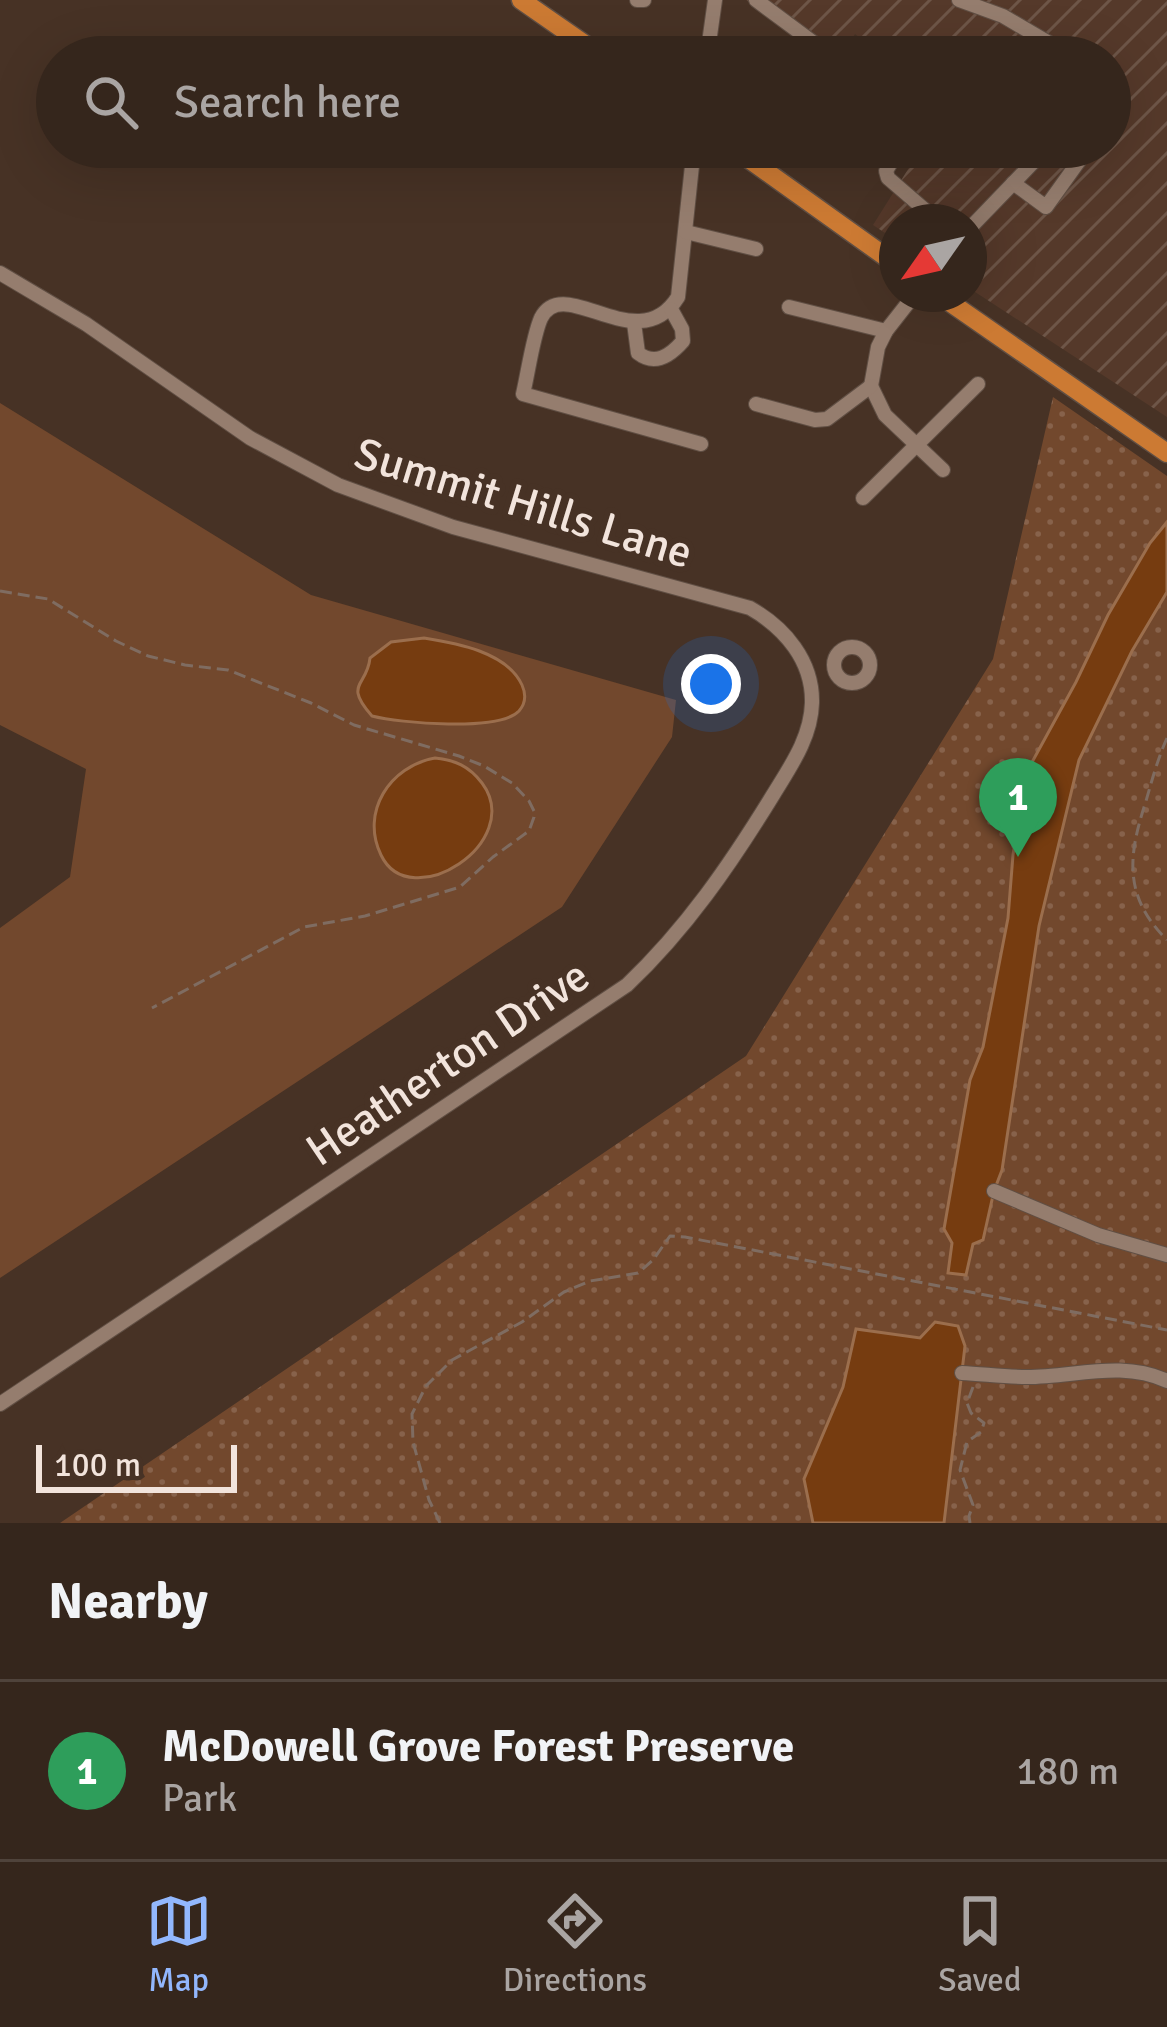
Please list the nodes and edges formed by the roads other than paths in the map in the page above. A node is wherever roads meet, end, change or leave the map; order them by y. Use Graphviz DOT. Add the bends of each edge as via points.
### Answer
graph roads {
  1 [pos="521,0"];
  2 [pos="715,0"];
  3 [pos="756,0"];
  4 [pos="959,0"];
  5 [pos="573,36"];
  6 [pos="710,36"];
  7 [pos="805,36"];
  8 [pos="1037,36"];
  9 [pos="692,168"];
  10 [pos="761,168"];
  11 [pos="888,168"];
  12 [pos="1028,168"];
  13 [pos="1074,168"];
  14 [pos="1013,183"];
  15 [pos="918,204"];
  16 [pos="987,210"];
  17 [pos="686,232"];
  18 [pos="756,249"];
  19 [pos="879,252"];
  20 [pos="0,273"];
  21 [pos="789,307"];
  22 [pos="671,309"];
  23 [pos="901,312"];
  24 [pos="964,312"];
  25 [pos="634,323"];
  26 [pos="886,331"];
  27 [pos="978,384"];
  28 [pos="871,386"];
  29 [pos="756,404"];
  30 [pos="701,444"];
  31 [pos="916,446"];
  32 [pos="1167,453"];
  33 [pos="943,470"];
  34 [pos="863,498"];
  35 [pos="835,670"];
  36 [pos="809,676"];
  37 [pos="994,1191"];
  38 [pos="1167,1255"];
  39 [pos="969,1373"];
  40 [pos="1167,1381"];
  41 [pos="0,1404"];
  1 -- 5 [label="main road"];
  2 -- 6 [label="street"];
  3 -- 7 [label="street"];
  4 -- 8 [label="street"];
  9 -- 17 [label="street"];
  10 -- 19 [label="main road"];
  11 -- 15 [label="street" via="888,178"];
  12 -- 14 [label="street"];
  13 -- 14 [label="street" via="1046,207"];
  14 -- 16 [label="street"];
  17 -- 18 [label="street"];
  17 -- 22 [label="street"];
  20 -- 36 [label="street, Summit Hills Lane" via="305,469 453,527 750,608 791,641"];
  21 -- 26 [label="street"];
  22 -- 25 [label="street"];
  22 -- 25 [label="street" via="683,341 658,360 638,353"];
  23 -- 26 [label="street"];
  24 -- 32 [label="main road"];
  25 -- 30 [label="street" via="574,305 552,307 542,316 523,394"];
  26 -- 28 [label="street"];
  27 -- 31 [label="street"];
  28 -- 29 [label="street" via="827,419"];
  28 -- 31 [label="street" via="885,415"];
  31 -- 33 [label="street"];
  31 -- 34 [label="street"];
  35 -- 36 [label="street"];
  36 -- 41 [label="street, Heatherton Drive" via="813,700 801,749 700,906 627,985"];
  37 -- 38 [label="street"];
  39 -- 40 [label="street" via="1134,1371"];
}
